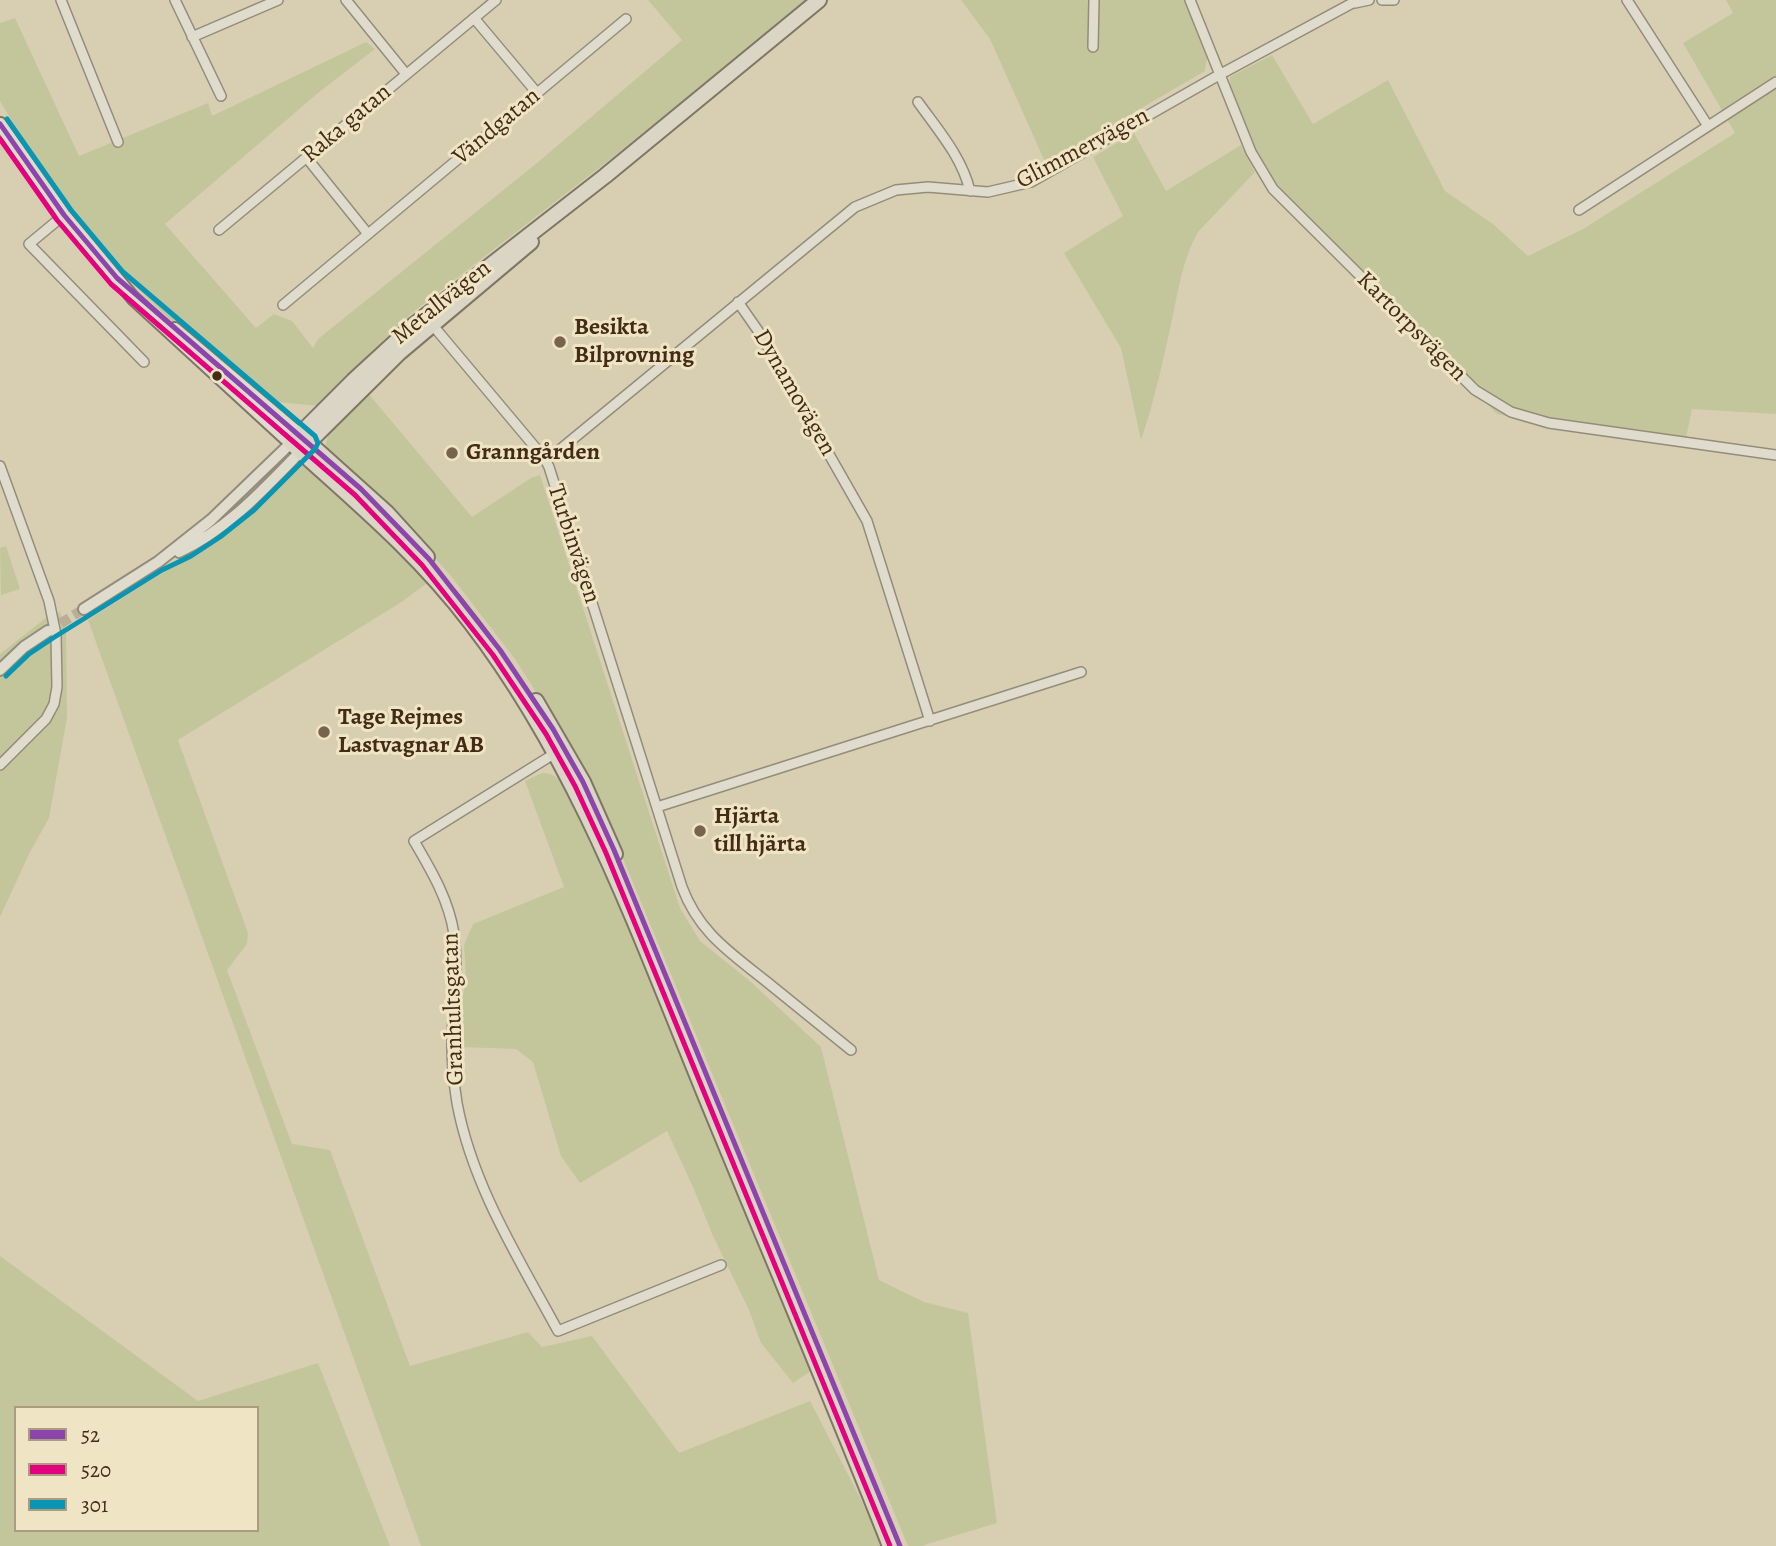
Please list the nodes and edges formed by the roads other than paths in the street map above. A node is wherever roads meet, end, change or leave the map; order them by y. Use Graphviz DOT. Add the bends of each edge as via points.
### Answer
graph roads {
  1 [pos="61,0"];
  2 [pos="175,0"];
  3 [pos="278,0"];
  4 [pos="346,0"];
  5 [pos="496,0"];
  6 [pos="819,0"];
  7 [pos="1094,0"];
  8 [pos="1190,0"];
  9 [pos="1369,0"];
  10 [pos="1382,0"];
  11 [pos="1394,0"];
  12 [pos="1627,0"];
  13 [pos="1357,1"];
  14 [pos="474,18"];
  15 [pos="626,19"];
  16 [pos="192,37"];
  17 [pos="1093,47"];
  18 [pos="406,74"];
  19 [pos="1219,75"];
  20 [pos="1776,82"];
  21 [pos="537,93"];
  22 [pos="221,96"];
  23 [pos="918,102"];
  24 [pos="0,124"];
  25 [pos="1708,125"];
  26 [pos="118,142"];
  27 [pos="306,157"];
  28 [pos="970,191"];
  29 [pos="1579,210"];
  30 [pos="64,215"];
  31 [pos="219,230"];
  32 [pos="368,234"];
  33 [pos="738,302"];
  34 [pos="283,305"];
  35 [pos="429,320"];
  36 [pos="144,362"];
  37 [pos="300,443"];
  38 [pos="1776,455"];
  39 [pos="545,459"];
  40 [pos="0,466"];
  41 [pos="84,609"];
  42 [pos="48,631"];
  43 [pos="0,670"];
  44 [pos="1082,672"];
  45 [pos="930,721"];
  46 [pos="559,751"];
  47 [pos="0,765"];
  48 [pos="657,807"];
  49 [pos="850,1050"];
  50 [pos="720,1265"];
  51 [pos="890,1546"];
  52 [pos="900,1546"];
  1 -- 26 [label="street"];
  2 -- 16 [label="street"];
  3 -- 16 [label="street"];
  4 -- 18 [label="street"];
  5 -- 14 [label="street, Raka gatan"];
  6 -- 35 [label="main road, Metallvägen"];
  7 -- 17 [label="street"];
  8 -- 19 [label="street, Kartorpsvägen"];
  9 -- 13 [label="street, Glimmervägen"];
  10 -- 11 [label="street"];
  12 -- 25 [label="street"];
  13 -- 19 [label="street, Glimmervägen"];
  14 -- 18 [label="street, Raka gatan"];
  14 -- 21 [label="street"];
  15 -- 21 [label="street, Vändgatan"];
  16 -- 22 [label="street"];
  18 -- 27 [label="street, Raka gatan"];
  19 -- 28 [label="street, Glimmervägen" via="1031,182"];
  19 -- 38 [label="street, Kartorpsvägen" via="1251,152 1273,188 1436,354 1487,399 1516,415 1549,423"];
  20 -- 25 [label="street"];
  21 -- 32 [label="street, Vändgatan"];
  23 -- 28 [label="street" via="957,157"];
  24 -- 30 [label="main road"];
  25 -- 29 [label="street"];
  27 -- 31 [label="street, Raka gatan"];
  27 -- 32 [label="street"];
  28 -- 33 [label="street, Glimmervägen" via="912,188 868,200"];
  30 -- 36 [label="street" via="29,244"];
  30 -- 37 [label="main road" via="144,310"];
  32 -- 34 [label="street, Vändgatan"];
  33 -- 39 [label="street, Dynamovägen"];
  33 -- 45 [label="street, Dynamovägen" via="867,521"];
  35 -- 37 [label="main road, Metallvägen" via="371,363"];
  35 -- 39 [label="street, Turbinvägen"];
  37 -- 41 [label="street" via="158,562"];
  37 -- 46 [label="main road" via="441,585 495,654"];
  39 -- 48 [label="street, Turbinvägen"];
  40 -- 47 [label="street" via="49,601 56,635 57,687 46,719"];
  42 -- 43 [label="street"];
  44 -- 45 [label="street"];
  45 -- 48 [label="street"];
  46 -- 50 [label="street, Granhultsgatan" via="414,841 441,891 454,932 452,1064 467,1142 503,1228 558,1331"];
  46 -- 51 [label="main road" via="613,871"];
  46 -- 52 [label="main road" via="593,802 614,850"];
  48 -- 49 [label="street, Turbinvägen" via="682,887 702,925"];
}
